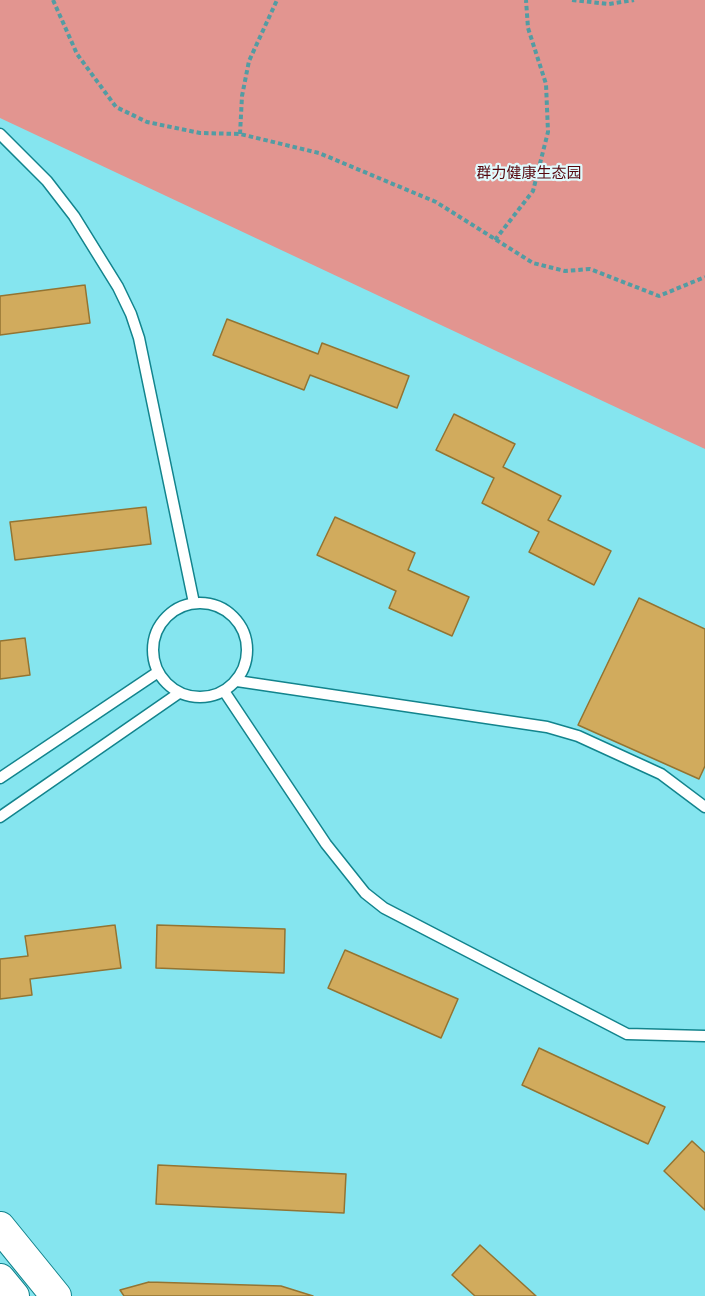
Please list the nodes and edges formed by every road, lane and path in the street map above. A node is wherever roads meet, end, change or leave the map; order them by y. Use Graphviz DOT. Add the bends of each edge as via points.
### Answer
graph roads {
  1 [pos="53,0"];
  2 [pos="277,0"];
  3 [pos="526,0"];
  4 [pos="572,0"];
  5 [pos="634,0"];
  6 [pos="0,134"];
  7 [pos="240,134"];
  8 [pos="495,240"];
  9 [pos="705,277"];
  10 [pos="194,603"];
  11 [pos="158,672"];
  12 [pos="237,681"];
  13 [pos="224,691"];
  14 [pos="179,693"];
  15 [pos="0,778"];
  16 [pos="705,807"];
  17 [pos="1,815"];
  18 [pos="705,1036"];
  19 [pos="0,1227"];
  20 [pos="0,1279"];
  21 [pos="14,1296"];
  22 [pos="56,1296"];
  1 -- 7 [label="path" via="77,54 116,107 147,122 200,133"];
  2 -- 7 [label="path" via="249,62"];
  3 -- 8 [label="path" via="528,28 546,84 548,132 533,192"];
  4 -- 5 [label="path" via="609,4"];
  6 -- 10 [label="lane" via="47,181 74,216 130,314 144,359"];
  7 -- 8 [label="path" via="319,153 436,202"];
  8 -- 9 [label="path" via="533,263 565,271 590,269 659,296"];
  10 -- 11 [label="lane" via="179,607 157,628 153,658"];
  10 -- 12 [label="lane" via="210,603 225,610 245,634 248,651"];
  11 -- 14 [label="lane"];
  11 -- 15 [label="lane"];
  12 -- 13 [label="lane"];
  12 -- 16 [label="lane" via="547,727 578,736 661,774"];
  13 -- 14 [label="lane" via="194,697"];
  13 -- 18 [label="lane" via="326,844 365,893 384,908 627,1034"];
  14 -- 17 [label="lane"];
  19 -- 22 [label="street"];
  20 -- 21 [label="street"];
}
